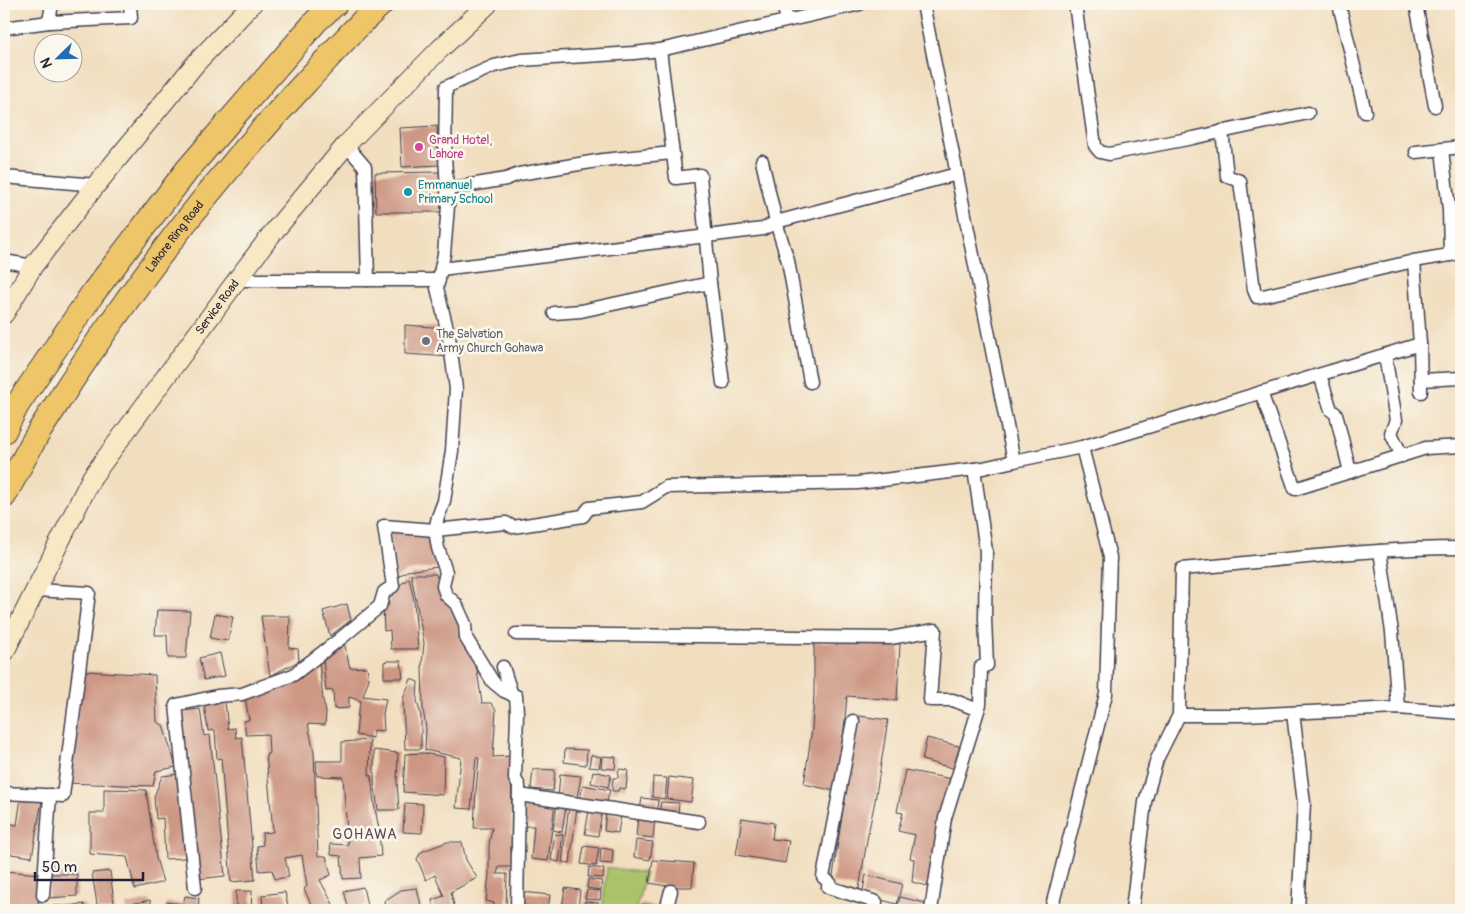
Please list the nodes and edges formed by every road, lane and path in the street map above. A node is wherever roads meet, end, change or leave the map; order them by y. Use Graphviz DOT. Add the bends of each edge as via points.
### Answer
graph roads {
  1 [pos="52,4"];
  2 [pos="130,4"];
  3 [pos="252,4"];
  4 [pos="335,4"];
  5 [pos="381,4"];
  6 [pos="488,4"];
  7 [pos="783,4"];
  8 [pos="854,4"];
  9 [pos="923,4"];
  10 [pos="1075,4"];
  11 [pos="1339,4"];
  12 [pos="1416,4"];
  13 [pos="787,20"];
  14 [pos="49,22"];
  15 [pos="4,28"];
  16 [pos="660,50"];
  17 [pos="1435,106"];
  18 [pos="1365,112"];
  19 [pos="1308,113"];
  20 [pos="1222,131"];
  21 [pos="346,146"];
  22 [pos="1461,147"];
  23 [pos="1442,150"];
  24 [pos="1416,152"];
  25 [pos="672,153"];
  26 [pos="762,161"];
  27 [pos="957,174"];
  28 [pos="4,177"];
  29 [pos="96,185"];
  30 [pos="447,189"];
  31 [pos="776,222"];
  32 [pos="706,236"];
  33 [pos="1455,254"];
  34 [pos="4,261"];
  35 [pos="1414,261"];
  36 [pos="33,266"];
  37 [pos="440,274"];
  38 [pos="237,280"];
  39 [pos="368,280"];
  40 [pos="710,283"];
  41 [pos="554,313"];
  42 [pos="4,314"];
  43 [pos="1420,344"];
  44 [pos="1384,355"];
  45 [pos="1320,375"];
  46 [pos="1461,378"];
  47 [pos="810,382"];
  48 [pos="723,383"];
  49 [pos="1261,392"];
  50 [pos="4,430"];
  51 [pos="1461,446"];
  52 [pos="1082,447"];
  53 [pos="1402,456"];
  54 [pos="1014,461"];
  55 [pos="974,469"];
  56 [pos="1350,472"];
  57 [pos="4,496"];
  58 [pos="436,530"];
  59 [pos="1461,548"];
  60 [pos="1380,551"];
  61 [pos="36,590"];
  62 [pos="516,634"];
  63 [pos="4,653"];
  64 [pos="503,668"];
  65 [pos="512,695"];
  66 [pos="1398,708"];
  67 [pos="978,710"];
  68 [pos="1293,713"];
  69 [pos="1461,713"];
  70 [pos="1178,714"];
  71 [pos="853,721"];
  72 [pos="4,793"];
  73 [pos="519,794"];
  74 [pos="50,795"];
  75 [pos="699,822"];
  76 [pos="195,888"];
  77 [pos="671,891"];
  78 [pos="43,895"];
  79 [pos="517,910"];
  80 [pos="666,910"];
  81 [pos="874,910"];
  82 [pos="931,910"];
  83 [pos="1051,910"];
  84 [pos="1132,910"];
  85 [pos="1298,910"];
  1 -- 14 [label="street"];
  2 -- 14 [label="street" via="130,18"];
  3 -- 29 [label="street" via="196,63"];
  4 -- 50 [label="highway" via="317,20 188,169 93,293"];
  5 -- 57 [label="highway, Lahore Ring Road" via="273,116 181,228 112,322 39,431"];
  6 -- 21 [label="street, Service Road"];
  7 -- 13 [label="street"];
  8 -- 13 [label="street"];
  9 -- 27 [label="street"];
  10 -- 20 [label="street" via="1096,146 1100,152 1109,154"];
  11 -- 18 [label="street"];
  12 -- 17 [label="street"];
  13 -- 16 [label="street"];
  14 -- 15 [label="street"];
  16 -- 25 [label="street"];
  16 -- 30 [label="street" via="520,60 494,66 446,88"];
  19 -- 20 [label="street"];
  20 -- 35 [label="street" via="1227,176 1240,181 1257,296"];
  21 -- 38 [label="street, Service Road"];
  21 -- 39 [label="street" via="365,167"];
  22 -- 23 [label="street"];
  23 -- 24 [label="street"];
  23 -- 33 [label="street"];
  25 -- 30 [label="street" via="603,160"];
  25 -- 32 [label="street" via="676,178 700,175"];
  26 -- 31 [label="street"];
  27 -- 31 [label="street"];
  27 -- 54 [label="street"];
  28 -- 29 [label="street"];
  29 -- 36 [label="street"];
  30 -- 37 [label="street"];
  31 -- 32 [label="street" via="763,229"];
  31 -- 47 [label="street" via="788,261"];
  32 -- 37 [label="street"];
  32 -- 40 [label="street"];
  33 -- 35 [label="street"];
  34 -- 36 [label="street"];
  35 -- 43 [label="street"];
  36 -- 42 [label="street"];
  37 -- 39 [label="street"];
  37 -- 58 [label="street" via="437,288 456,389 452,450"];
  38 -- 39 [label="street"];
  38 -- 61 [label="street, Service Road" via="92,477"];
  40 -- 41 [label="street" via="581,311"];
  40 -- 48 [label="street"];
  43 -- 44 [label="street"];
  43 -- 46 [label="street" via="1421,386"];
  44 -- 45 [label="street"];
  44 -- 53 [label="street" via="1396,420 1391,433"];
  45 -- 49 [label="street"];
  45 -- 56 [label="street" via="1331,410 1336,414"];
  49 -- 52 [label="street"];
  49 -- 56 [label="street" via="1295,489"];
  51 -- 53 [label="street" via="1426,448"];
  52 -- 54 [label="street"];
  52 -- 83 [label="street" via="1110,556 1106,694"];
  53 -- 56 [label="street"];
  54 -- 55 [label="street"];
  55 -- 58 [label="street" via="858,483 666,487 642,502 589,508 583,516 514,528 506,523"];
  55 -- 67 [label="street" via="986,552 987,665 981,667"];
  58 -- 65 [label="street" via="446,572 443,586 446,595 456,604 465,624 466,638 494,682"];
  58 -- 76 [label="street" via="384,526 392,586 384,592 380,606 293,675 242,694 176,705"];
  59 -- 60 [label="street"];
  60 -- 66 [label="street" via="1392,632"];
  60 -- 70 [label="street" via="1182,569"];
  61 -- 63 [label="street, Service Road"];
  61 -- 74 [label="street" via="89,593 63,796"];
  62 -- 67 [label="street" via="890,638 935,630 930,700 953,700"];
  64 -- 65 [label="street"];
  65 -- 73 [label="street" via="516,696 515,778"];
  66 -- 68 [label="street"];
  66 -- 69 [label="street"];
  67 -- 82 [label="street" via="945,818"];
  68 -- 70 [label="street"];
  68 -- 85 [label="street" via="1304,803"];
  70 -- 84 [label="street" via="1157,759 1145,802"];
  71 -- 81 [label="street" via="823,877 830,883 828,887 876,902"];
  72 -- 74 [label="street"];
  73 -- 75 [label="street"];
  73 -- 79 [label="street"];
  74 -- 78 [label="street"];
  77 -- 80 [label="street"];
}
